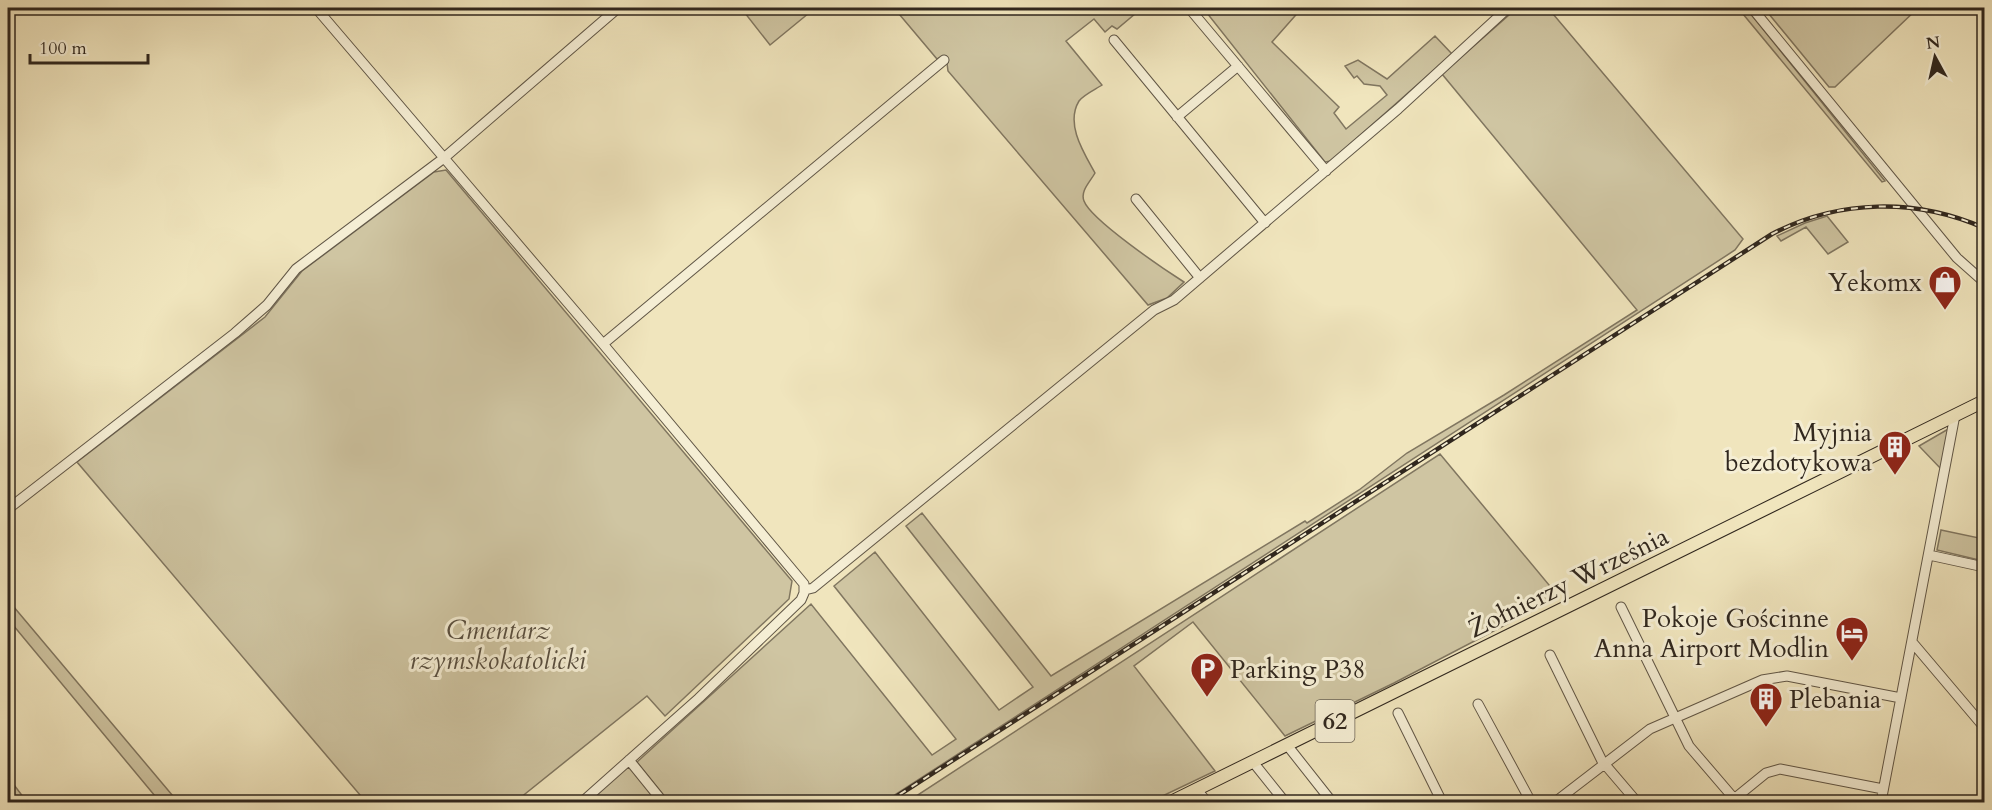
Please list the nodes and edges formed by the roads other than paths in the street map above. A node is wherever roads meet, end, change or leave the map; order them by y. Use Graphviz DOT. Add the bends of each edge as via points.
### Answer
graph roads {
  1 [pos="316,8"];
  2 [pos="618,8"];
  3 [pos="1189,8"];
  4 [pos="1508,8"];
  5 [pos="1752,8"];
  6 [pos="1114,40"];
  7 [pos="944,60"];
  8 [pos="1238,66"];
  9 [pos="1177,117"];
  10 [pos="444,158"];
  11 [pos="1326,171"];
  12 [pos="1136,200"];
  13 [pos="1264,222"];
  14 [pos="1200,278"];
  15 [pos="1984,282"];
  16 [pos="603,344"];
  17 [pos="1984,401"];
  18 [pos="1955,415"];
  19 [pos="8,509"];
  20 [pos="1929,555"];
  21 [pos="1984,567"];
  22 [pos="805,590"];
  23 [pos="1621,607"];
  24 [pos="1912,642"];
  25 [pos="1550,655"];
  26 [pos="1901,698"];
  27 [pos="1478,705"];
  28 [pos="1398,713"];
  29 [pos="1675,717"];
  30 [pos="1984,727"];
  31 [pos="1287,745"];
  32 [pos="629,760"];
  33 [pos="1253,762"];
  34 [pos="1604,763"];
  35 [pos="1883,789"];
  36 [pos="1197,790"];
  37 [pos="1984,800"];
  38 [pos="1736,801"];
  39 [pos="582,802"];
  40 [pos="663,802"];
  41 [pos="1171,802"];
  42 [pos="1208,802"];
  43 [pos="1285,802"];
  44 [pos="1332,802"];
  45 [pos="1442,802"];
  46 [pos="1531,802"];
  47 [pos="1555,802"];
  48 [pos="1637,802"];
  49 [pos="1881,802"];
  50 [pos="1981,802"];
  1 -- 10 [label="street"];
  2 -- 10 [label="street"];
  3 -- 8 [label="street"];
  4 -- 11 [label="street"];
  5 -- 15 [label="street" via="1957,258"];
  6 -- 9 [label="street"];
  7 -- 16 [label="street"];
  8 -- 9 [label="street"];
  8 -- 11 [label="street"];
  9 -- 13 [label="street"];
  10 -- 16 [label="street"];
  10 -- 19 [label="street" via="296,269 251,320"];
  11 -- 13 [label="street"];
  12 -- 14 [label="street"];
  13 -- 14 [label="street"];
  14 -- 22 [label="street" via="1167,305 1154,310 813,588"];
  16 -- 22 [label="street" via="802,581"];
  17 -- 18 [label="main road, Żołnierzy Września / 62"];
  18 -- 20 [label="street"];
  18 -- 31 [label="main road, Żołnierzy Września / 62"];
  20 -- 21 [label="street"];
  20 -- 24 [label="street"];
  22 -- 32 [label="street" via="801,600"];
  23 -- 29 [label="street"];
  24 -- 26 [label="street"];
  24 -- 30 [label="street"];
  25 -- 34 [label="street"];
  26 -- 29 [label="street" via="1787,676 1762,680"];
  26 -- 35 [label="street"];
  27 -- 46 [label="street"];
  28 -- 45 [label="street"];
  29 -- 34 [label="street" via="1639,736"];
  29 -- 38 [label="street" via="1689,746"];
  31 -- 33 [label="main road, Żołnierzy Września / 62"];
  31 -- 44 [label="street"];
  32 -- 39 [label="street"];
  32 -- 40 [label="street"];
  33 -- 36 [label="main road, Żołnierzy Września / 62"];
  33 -- 43 [label="street"];
  34 -- 47 [label="street"];
  34 -- 48 [label="street"];
  35 -- 38 [label="street" via="1780,769 1766,773"];
  35 -- 49 [label="street"];
  36 -- 41 [label="main road, Żołnierzy Września / 62"];
  36 -- 42 [label="street"];
  37 -- 50 [label="street"];
}
